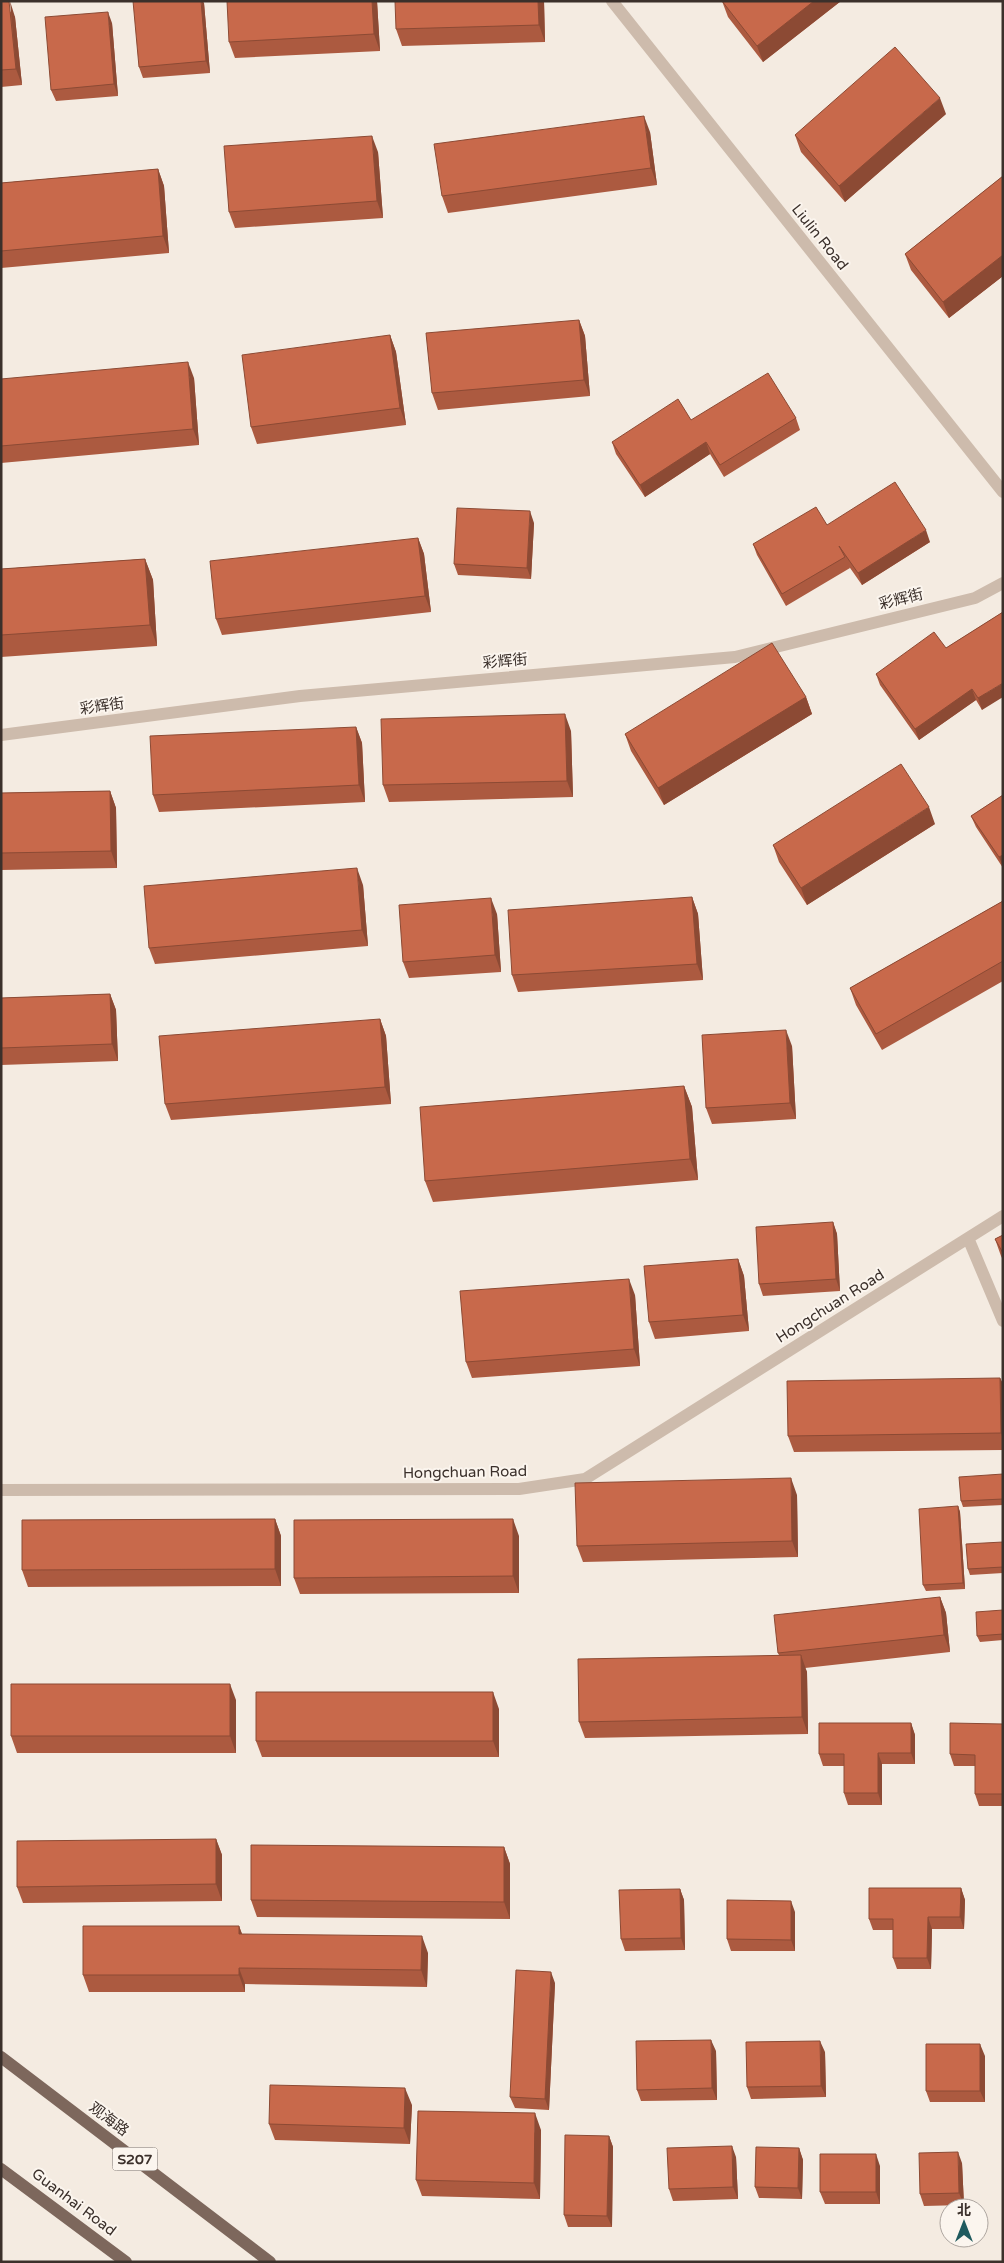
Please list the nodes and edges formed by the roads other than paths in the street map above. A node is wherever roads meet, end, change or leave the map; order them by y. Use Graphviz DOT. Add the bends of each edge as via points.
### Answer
graph roads {
  1 [pos="612,1"];
  2 [pos="1003,492"];
  3 [pos="1003,583"];
  4 [pos="1,735"];
  5 [pos="1003,1216"];
  6 [pos="968,1238"];
  7 [pos="1003,1321"];
  8 [pos="1,1490"];
  9 [pos="1,2057"];
  10 [pos="1,2169"];
  11 [pos="126,2262"];
  12 [pos="270,2262"];
  1 -- 2 [label="street, Liulin Road"];
  3 -- 4 [label="street, 彩辉街" via="975,598 735,656 300,696"];
  5 -- 6 [label="street, Hongchuan Road"];
  6 -- 7 [label="street"];
  6 -- 8 [label="street, Hongchuan Road" via="585,1479 519,1489"];
  9 -- 12 [label="main road, 观海路 / S207"];
  10 -- 11 [label="main road, Guanhai Road"];
}
